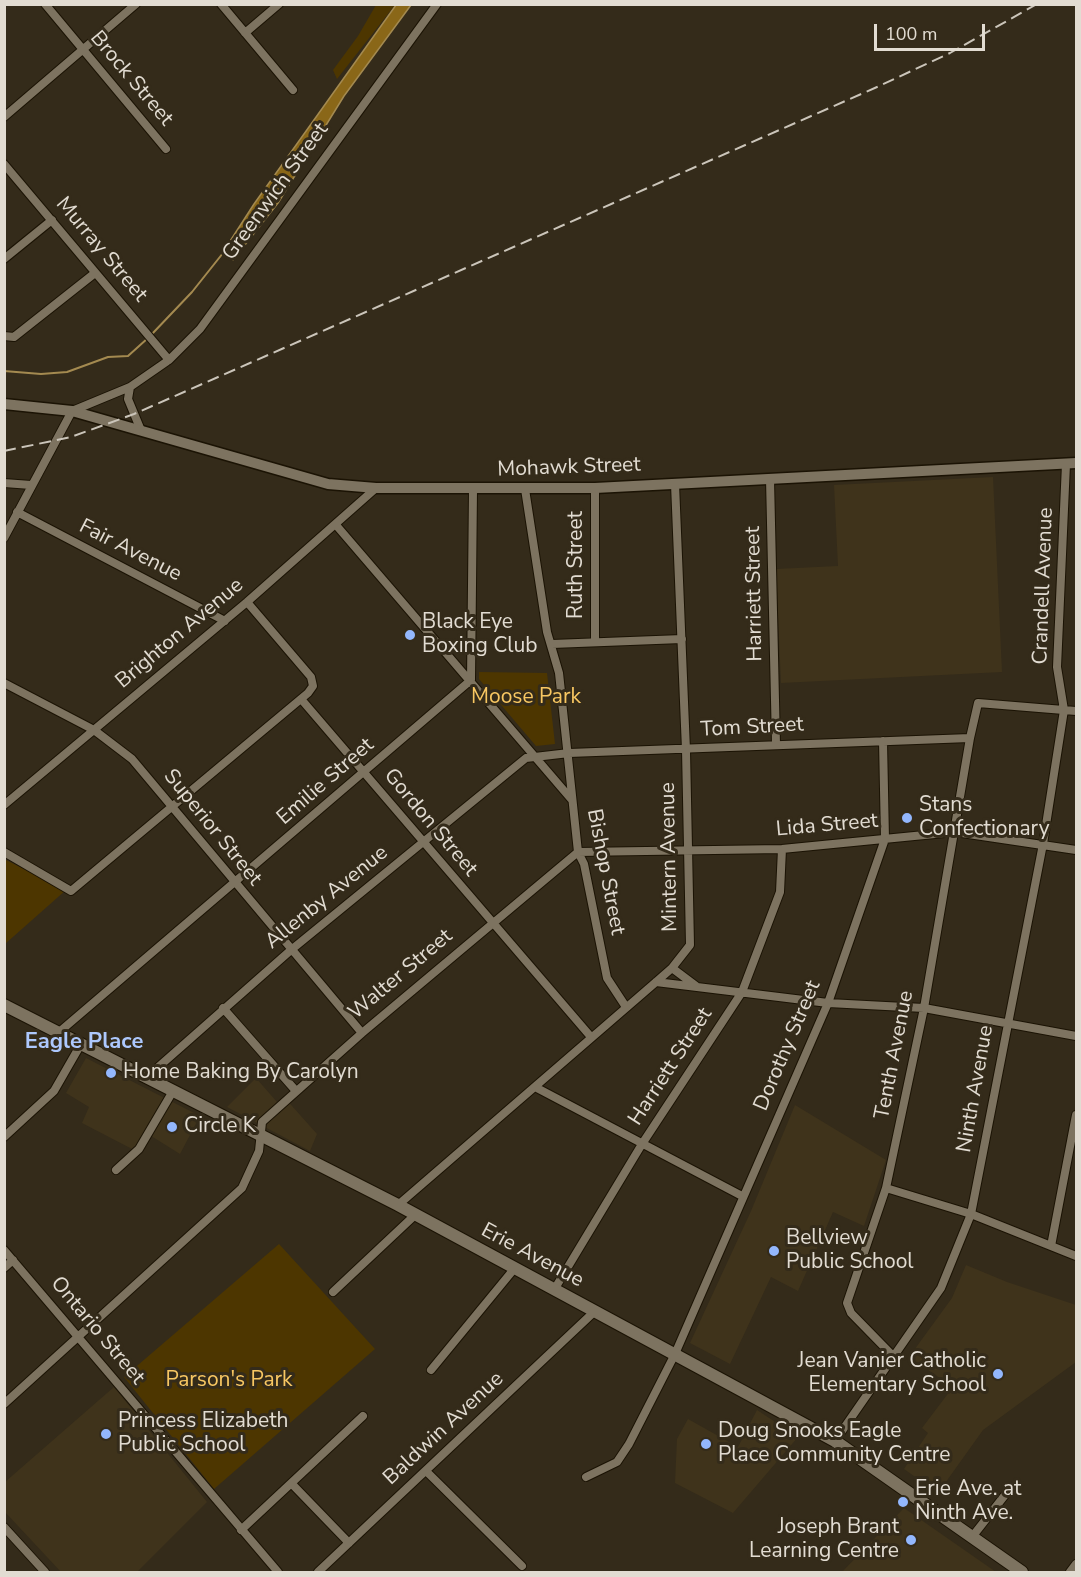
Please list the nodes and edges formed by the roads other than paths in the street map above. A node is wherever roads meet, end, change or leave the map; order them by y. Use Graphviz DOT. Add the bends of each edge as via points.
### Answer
graph roads {
  1 [pos="45,4"];
  2 [pos="136,4"];
  3 [pos="221,4"];
  4 [pos="279,4"];
  5 [pos="437,4"];
  6 [pos="245,33"];
  7 [pos="83,49"];
  8 [pos="293,90"];
  9 [pos="4,117"];
  10 [pos="166,149"];
  11 [pos="4,164"];
  12 [pos="52,220"];
  13 [pos="4,259"];
  14 [pos="95,273"];
  15 [pos="9,336"];
  16 [pos="166,357"];
  17 [pos="130,387"];
  18 [pos="4,404"];
  19 [pos="72,411"];
  20 [pos="140,428"];
  21 [pos="1071,464"];
  22 [pos="770,478"];
  23 [pos="4,483"];
  24 [pos="675,484"];
  25 [pos="31,485"];
  26 [pos="376,488"];
  27 [pos="595,488"];
  28 [pos="525,489"];
  29 [pos="473,490"];
  30 [pos="17,512"];
  31 [pos="336,525"];
  32 [pos="4,538"];
  33 [pos="247,602"];
  34 [pos="225,621"];
  35 [pos="682,639"];
  36 [pos="595,642"];
  37 [pos="552,644"];
  38 [pos="471,680"];
  39 [pos="4,683"];
  40 [pos="301,699"];
  41 [pos="1064,710"];
  42 [pos="1077,711"];
  43 [pos="94,730"];
  44 [pos="970,738"];
  45 [pos="883,741"];
  46 [pos="776,744"];
  47 [pos="686,750"];
  48 [pos="569,753"];
  49 [pos="537,756"];
  50 [pos="364,772"];
  51 [pos="573,800"];
  52 [pos="4,805"];
  53 [pos="174,807"];
  54 [pos="955,832"];
  55 [pos="885,839"];
  56 [pos="423,844"];
  57 [pos="1043,844"];
  58 [pos="688,849"];
  59 [pos="782,849"];
  60 [pos="1077,850"];
  61 [pos="4,852"];
  62 [pos="578,852"];
  63 [pos="235,884"];
  64 [pos="492,922"];
  65 [pos="291,950"];
  66 [pos="672,968"];
  67 [pos="656,982"];
  68 [pos="696,986"];
  69 [pos="742,992"];
  70 [pos="828,1003"];
  71 [pos="4,1005"];
  72 [pos="627,1007"];
  73 [pos="223,1008"];
  74 [pos="924,1008"];
  75 [pos="1006,1025"];
  76 [pos="362,1033"];
  77 [pos="58,1034"];
  78 [pos="1077,1036"];
  79 [pos="591,1037"];
  80 [pos="81,1044"];
  81 [pos="147,1077"];
  82 [pos="535,1087"];
  83 [pos="173,1091"];
  84 [pos="296,1091"];
  85 [pos="1077,1115"];
  86 [pos="260,1135"];
  87 [pos="4,1137"];
  88 [pos="642,1144"];
  89 [pos="116,1170"];
  90 [pos="886,1188"];
  91 [pos="742,1196"];
  92 [pos="398,1205"];
  93 [pos="971,1214"];
  94 [pos="415,1215"];
  95 [pos="1050,1246"];
  96 [pos="4,1250"];
  97 [pos="1077,1256"];
  98 [pos="13,1260"];
  99 [pos="4,1268"];
  100 [pos="514,1269"];
  101 [pos="554,1290"];
  102 [pos="333,1292"];
  103 [pos="595,1311"];
  104 [pos="81,1337"];
  105 [pos="675,1354"];
  106 [pos="895,1358"];
  107 [pos="431,1370"];
  108 [pos="4,1404"];
  109 [pos="363,1416"];
  110 [pos="835,1441"];
  111 [pos="426,1471"];
  112 [pos="586,1477"];
  113 [pos="292,1484"];
  114 [pos="1005,1495"];
  115 [pos="4,1527"];
  116 [pos="241,1530"];
  117 [pos="972,1537"];
  118 [pos="349,1543"];
  119 [pos="1077,1564"];
  120 [pos="522,1566"];
  121 [pos="45,1572"];
  122 [pos="278,1572"];
  123 [pos="318,1572"];
  124 [pos="1022,1572"];
  125 [pos="1071,1572"];
  1 -- 7 [label="street, Brock Street"];
  2 -- 7 [label="street"];
  3 -- 6 [label="street"];
  4 -- 6 [label="street"];
  5 -- 16 [label="street, Greenwich Street" via="229,292 200,329"];
  6 -- 8 [label="street"];
  7 -- 9 [label="street"];
  7 -- 10 [label="street, Brock Street"];
  11 -- 12 [label="street, Murray Street"];
  12 -- 13 [label="street"];
  12 -- 14 [label="street, Murray Street"];
  14 -- 15 [label="street"];
  14 -- 16 [label="street, Murray Street"];
  16 -- 17 [label="street, Greenwich Street"];
  17 -- 19 [label="street, Greenwich Street"];
  17 -- 20 [label="street" via="128,399"];
  18 -- 19 [label="street, Greenwich Street"];
  19 -- 20 [label="street, Mohawk Street"];
  19 -- 25 [label="street"];
  20 -- 26 [label="street, Mohawk Street" via="328,484"];
  21 -- 22 [label="street, Mohawk Street"];
  21 -- 41 [label="street, Crandell Avenue" via="1057,667"];
  22 -- 24 [label="street, Mohawk Street"];
  22 -- 46 [label="street, Harriett Street"];
  23 -- 25 [label="street"];
  24 -- 27 [label="street, Mohawk Street"];
  24 -- 35 [label="street, Mintern Avenue"];
  25 -- 30 [label="street"];
  26 -- 29 [label="street, Mohawk Street"];
  26 -- 31 [label="street, Brighton Avenue"];
  27 -- 28 [label="street, Mohawk Street"];
  27 -- 36 [label="street, Ruth Street"];
  28 -- 29 [label="street, Mohawk Street"];
  28 -- 37 [label="street, Bishop Street"];
  29 -- 38 [label="street"];
  30 -- 32 [label="street"];
  30 -- 34 [label="street, Fair Avenue"];
  31 -- 33 [label="street, Brighton Avenue"];
  31 -- 38 [label="street"];
  33 -- 34 [label="street, Brighton Avenue"];
  33 -- 40 [label="street" via="313,680 311,689"];
  34 -- 43 [label="street, Brighton Avenue"];
  35 -- 36 [label="street"];
  35 -- 47 [label="street, Mintern Avenue"];
  36 -- 37 [label="street"];
  37 -- 48 [label="street, Bishop Street"];
  38 -- 49 [label="street"];
  38 -- 50 [label="street, Emilie Street"];
  39 -- 43 [label="street, Superior Street"];
  40 -- 50 [label="street, Gordon Street"];
  40 -- 53 [label="street"];
  41 -- 42 [label="street"];
  41 -- 44 [label="street, Tenth Avenue" via="978,703"];
  41 -- 57 [label="street, Ninth Avenue"];
  43 -- 52 [label="street, Brighton Avenue"];
  43 -- 53 [label="street, Superior Street" via="132,759"];
  44 -- 45 [label="street, Tom Street"];
  44 -- 54 [label="street, Tenth Avenue"];
  45 -- 46 [label="street, Tom Street"];
  45 -- 55 [label="street, Dorothy Street"];
  46 -- 47 [label="street, Tom Street"];
  47 -- 48 [label="street, Tom Street"];
  47 -- 58 [label="street, Mintern Avenue"];
  48 -- 49 [label="street, Tom Street"];
  48 -- 51 [label="street, Bishop Street"];
  49 -- 51 [label="street"];
  49 -- 56 [label="street, Allenby Avenue" via="526,758"];
  50 -- 56 [label="street, Gordon Street"];
  50 -- 63 [label="street, Emilie Street"];
  51 -- 62 [label="street, Bishop Street"];
  53 -- 61 [label="street" via="71,891"];
  53 -- 63 [label="street, Superior Street"];
  54 -- 55 [label="street, Lida Street"];
  54 -- 57 [label="street, Lida Street"];
  54 -- 74 [label="street, Tenth Avenue"];
  55 -- 59 [label="street, Lida Street"];
  55 -- 70 [label="street, Dorothy Street"];
  56 -- 64 [label="street, Gordon Street"];
  56 -- 65 [label="street, Allenby Avenue"];
  57 -- 60 [label="street, Lida Street"];
  57 -- 75 [label="street, Ninth Avenue"];
  58 -- 59 [label="street, Lida Street"];
  58 -- 62 [label="street, Lida Street"];
  58 -- 66 [label="street, Mintern Avenue" via="690,945"];
  59 -- 69 [label="street, Harriett Street" via="780,892"];
  62 -- 64 [label="street, Walter Street"];
  62 -- 72 [label="street, Bishop Street" via="584,864 607,978"];
  63 -- 65 [label="street, Superior Street"];
  63 -- 77 [label="street, Emilie Street"];
  64 -- 76 [label="street, Walter Street"];
  64 -- 79 [label="street, Gordon Street"];
  65 -- 73 [label="street, Allenby Avenue"];
  65 -- 76 [label="street, Superior Street"];
  66 -- 67 [label="street, Mintern Avenue"];
  66 -- 68 [label="street"];
  67 -- 68 [label="street"];
  67 -- 72 [label="street, Mintern Avenue"];
  68 -- 69 [label="street"];
  69 -- 70 [label="street"];
  69 -- 88 [label="street, Harriett Street"];
  70 -- 74 [label="street"];
  70 -- 91 [label="street, Dorothy Street"];
  71 -- 77 [label="main road, Erie Avenue"];
  72 -- 79 [label="street, Mintern Avenue"];
  73 -- 81 [label="street, Allenby Avenue"];
  73 -- 84 [label="street"];
  74 -- 75 [label="street"];
  74 -- 90 [label="street, Tenth Avenue"];
  75 -- 78 [label="street"];
  75 -- 93 [label="street, Ninth Avenue"];
  76 -- 84 [label="street, Walter Street"];
  77 -- 80 [label="main road, Erie Avenue"];
  79 -- 82 [label="street, Mintern Avenue"];
  80 -- 81 [label="main road, Erie Avenue"];
  80 -- 87 [label="street" via="54,1091"];
  81 -- 83 [label="main road, Erie Avenue"];
  82 -- 88 [label="street"];
  82 -- 92 [label="street, Mintern Avenue"];
  83 -- 86 [label="main road, Erie Avenue"];
  83 -- 89 [label="street" via="139,1149"];
  84 -- 86 [label="street, Walter Street" via="262,1122"];
  85 -- 95 [label="street"];
  86 -- 92 [label="main road, Erie Avenue"];
  86 -- 104 [label="street, Walter Street" via="259,1151 243,1188"];
  88 -- 91 [label="street"];
  88 -- 101 [label="street, Harriett Street"];
  90 -- 93 [label="street"];
  90 -- 106 [label="street, Tenth Avenue" via="848,1303 851,1313"];
  91 -- 105 [label="street, Dorothy Street"];
  92 -- 94 [label="main road, Erie Avenue"];
  93 -- 95 [label="street"];
  93 -- 106 [label="street, Ninth Avenue" via="941,1288"];
  94 -- 100 [label="main road, Erie Avenue"];
  94 -- 102 [label="street"];
  95 -- 97 [label="street"];
  96 -- 98 [label="street, Ontario Street"];
  98 -- 99 [label="street"];
  98 -- 104 [label="street, Ontario Street"];
  100 -- 101 [label="main road, Erie Avenue"];
  100 -- 107 [label="street"];
  101 -- 103 [label="main road, Erie Avenue"];
  103 -- 105 [label="main road, Erie Avenue"];
  103 -- 111 [label="street, Baldwin Avenue"];
  104 -- 108 [label="street, Walter Street"];
  104 -- 116 [label="street, Ontario Street"];
  105 -- 110 [label="main road, Erie Avenue"];
  105 -- 112 [label="street, Dorothy Street" via="617,1462"];
  106 -- 110 [label="street, Ninth Avenue"];
  109 -- 113 [label="street"];
  110 -- 117 [label="main road, Erie Avenue"];
  111 -- 118 [label="street, Baldwin Avenue"];
  111 -- 120 [label="street"];
  113 -- 116 [label="street"];
  113 -- 118 [label="street"];
  114 -- 117 [label="street"];
  115 -- 121 [label="street"];
  116 -- 122 [label="street, Ontario Street"];
  117 -- 124 [label="main road, Erie Avenue"];
  118 -- 123 [label="street, Baldwin Avenue"];
  119 -- 125 [label="street"];
}
